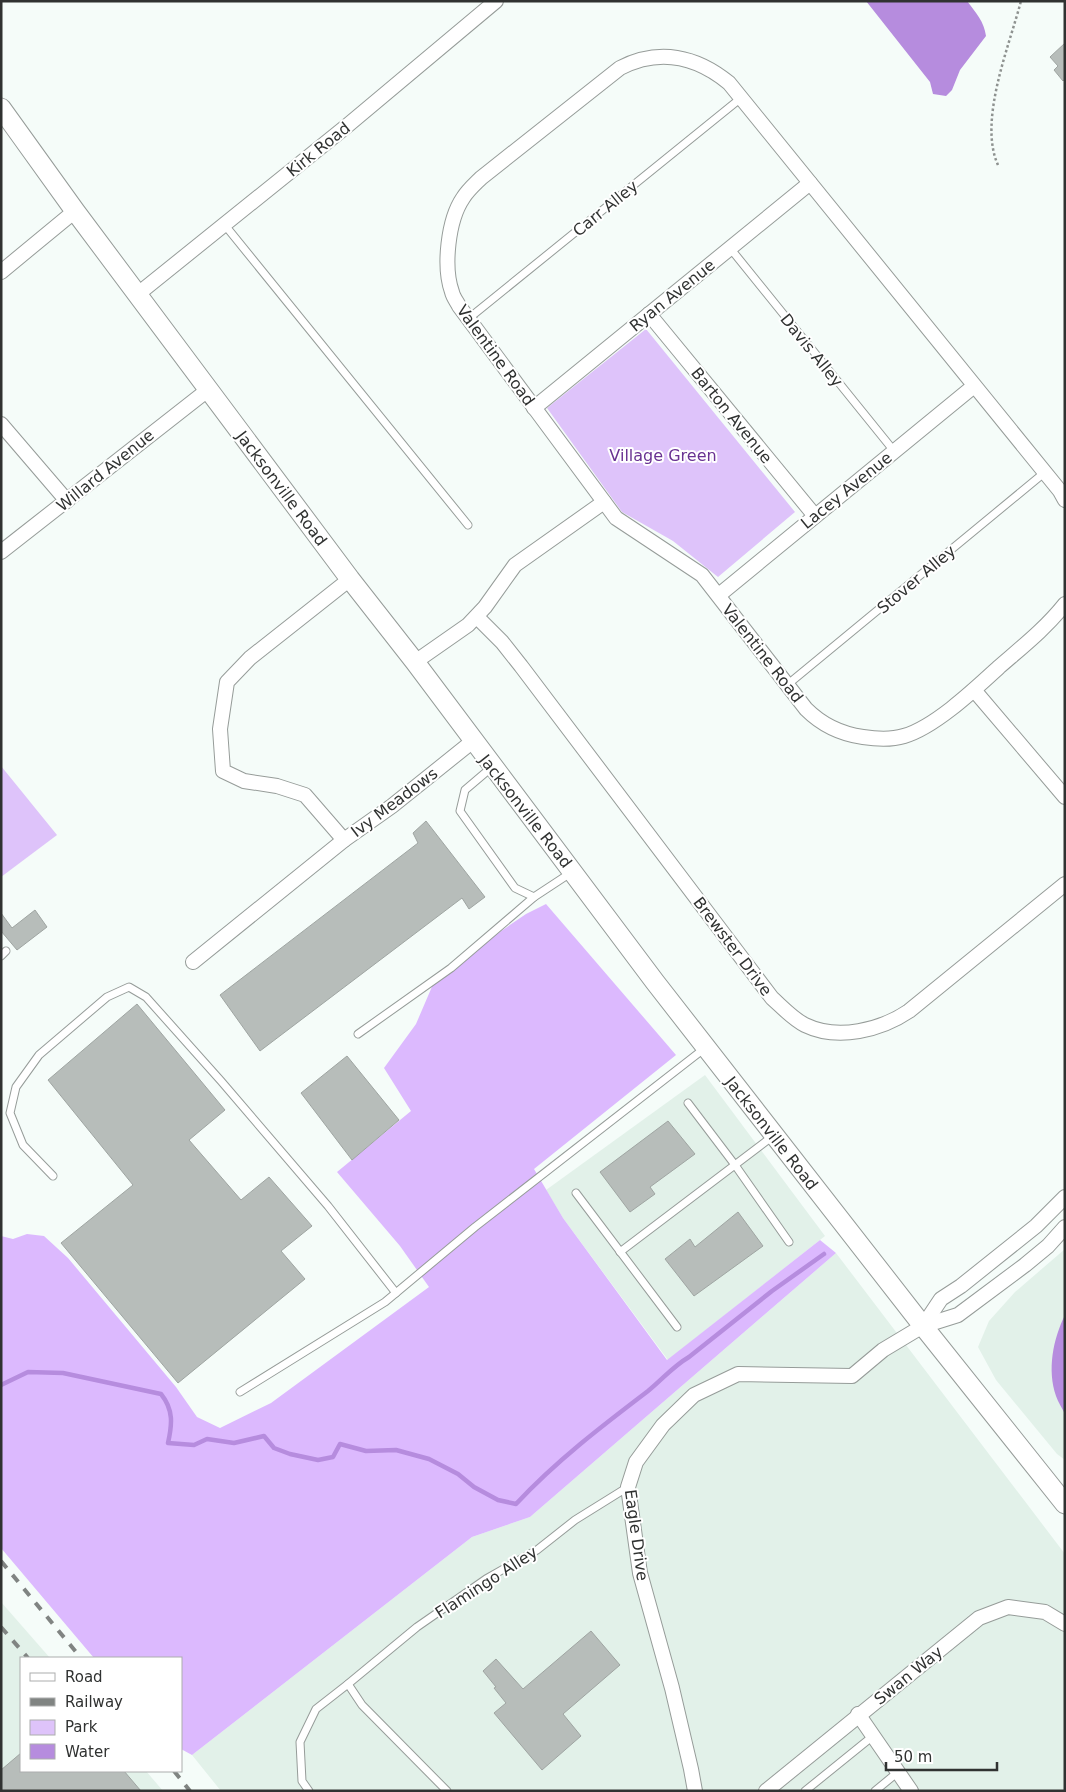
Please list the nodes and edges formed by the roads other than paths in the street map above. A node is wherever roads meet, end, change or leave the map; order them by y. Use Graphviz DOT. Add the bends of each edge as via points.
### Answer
graph roads {
  1 [pos="489,3"];
  2 [pos="741,98"];
  3 [pos="1,108"];
  4 [pos="810,183"];
  5 [pos="75,211"];
  6 [pos="224,224"];
  7 [pos="730,248"];
  8 [pos="1,272"];
  9 [pos="138,294"];
  10 [pos="649,314"];
  11 [pos="468,319"];
  12 [pos="974,386"];
  13 [pos="209,389"];
  14 [pos="534,408"];
  15 [pos="1,424"];
  16 [pos="894,452"];
  17 [pos="1044,472"];
  18 [pos="1065,500"];
  19 [pos="67,501"];
  20 [pos="604,502"];
  21 [pos="815,516"];
  22 [pos="468,525"];
  23 [pos="1,552"];
  24 [pos="350,578"];
  25 [pos="719,595"];
  26 [pos="1065,604"];
  27 [pos="477,617"];
  28 [pos="415,662"];
  29 [pos="788,685"];
  30 [pos="974,690"];
  31 [pos="472,741"];
  32 [pos="492,767"];
  33 [pos="1064,794"];
  34 [pos="344,840"];
  35 [pos="572,871"];
  36 [pos="1065,884"];
  37 [pos="534,897"];
  38 [pos="193,962"];
  39 [pos="358,1034"];
  40 [pos="706,1047"];
  41 [pos="688,1103"];
  42 [pos="774,1135"];
  43 [pos="735,1165"];
  44 [pos="53,1176"];
  45 [pos="576,1193"];
  46 [pos="1065,1197"];
  47 [pos="1065,1227"];
  48 [pos="789,1242"];
  49 [pos="620,1252"];
  50 [pos="396,1293"];
  51 [pos="923,1326"];
  52 [pos="677,1328"];
  53 [pos="240,1392"];
  54 [pos="628,1487"];
  55 [pos="1065,1504"];
  56 [pos="1065,1624"];
  57 [pos="348,1684"];
  58 [pos="858,1714"];
  59 [pos="873,1736"];
  60 [pos="898,1772"];
  61 [pos="445,1790"];
  62 [pos="309,1791"];
  63 [pos="694,1791"];
  64 [pos="766,1791"];
  65 [pos="805,1791"];
  66 [pos="875,1791"];
  67 [pos="911,1791"];
  1 -- 6 [label="street, Kirk Road" via="356,119"];
  2 -- 4 [label="street, Valentine Road"];
  2 -- 11 [label="lane, Carr Alley"];
  2 -- 11 [label="street, Valentine Road" via="718,75 686,60 662,56 631,63 620,68 482,178 458,206 448,250 452,292"];
  3 -- 5 [label="main road, Jacksonville Road"];
  4 -- 7 [label="street, Ryan Avenue"];
  4 -- 12 [label="street, Valentine Road"];
  5 -- 8 [label="street"];
  5 -- 9 [label="main road, Jacksonville Road"];
  6 -- 9 [label="street, Kirk Road"];
  6 -- 22 [label="lane"];
  7 -- 10 [label="street, Ryan Avenue"];
  7 -- 16 [label="lane, Davis Alley"];
  9 -- 13 [label="main road, Jacksonville Road"];
  10 -- 14 [label="street, Ryan Avenue"];
  10 -- 21 [label="street, Barton Avenue"];
  11 -- 14 [label="street, Valentine Road"];
  12 -- 16 [label="street, Lacey Avenue"];
  12 -- 17 [label="street, Valentine Road"];
  13 -- 19 [label="street, Willard Avenue"];
  13 -- 24 [label="main road, Jacksonville Road"];
  14 -- 20 [label="street, Valentine Road"];
  15 -- 19 [label="street"];
  16 -- 21 [label="street, Lacey Avenue"];
  17 -- 18 [label="street, Valentine Road"];
  17 -- 29 [label="lane, Stover Alley"];
  19 -- 23 [label="street, Willard Avenue"];
  20 -- 25 [label="street, Valentine Road" via="616,518 702,575"];
  20 -- 27 [label="street" via="515,565"];
  21 -- 25 [label="street, Lacey Avenue"];
  24 -- 28 [label="main road, Jacksonville Road"];
  24 -- 34 [label="street, Ivy Meadows" via="250,658 227,682 220,729 223,771 244,780 305,795"];
  25 -- 29 [label="street, Valentine Road"];
  26 -- 30 [label="street, Valentine Road" via="1053,619"];
  27 -- 28 [label="street"];
  27 -- 36 [label="street, Brewster Drive" via="521,666 772,998 805,1025 848,1033 897,1019"];
  28 -- 31 [label="main road, Jacksonville Road"];
  29 -- 30 [label="street, Valentine Road" via="806,708 825,724 850,735 877,739 903,737 928,726"];
  30 -- 33 [label="street"];
  31 -- 32 [label="main road, Jacksonville Road"];
  31 -- 34 [label="street, Ivy Meadows"];
  32 -- 35 [label="main road, Jacksonville Road"];
  32 -- 37 [label="lane" via="466,790 460,811 515,888"];
  34 -- 38 [label="street"];
  35 -- 37 [label="lane"];
  35 -- 40 [label="main road, Jacksonville Road"];
  37 -- 39 [label="lane" via="451,968"];
  40 -- 42 [label="main road, Jacksonville Road"];
  40 -- 50 [label="lane" via="475,1227"];
  41 -- 43 [label="lane"];
  42 -- 43 [label="lane"];
  42 -- 51 [label="main road, Jacksonville Road"];
  43 -- 48 [label="lane"];
  43 -- 49 [label="lane"];
  44 -- 50 [label="lane" via="23,1145 10,1113 16,1087 39,1055 108,997 129,988 146,997 227,1088 328,1206"];
  45 -- 49 [label="lane"];
  46 -- 51 [label="street" via="1036,1226 941,1299"];
  47 -- 51 [label="street" via="1048,1246 958,1315"];
  49 -- 52 [label="lane"];
  50 -- 53 [label="lane"];
  51 -- 54 [label="street, Eagle Drive" via="883,1350 852,1376 738,1374 694,1395 662,1425 636,1462"];
  51 -- 55 [label="main road, Jacksonville Road"];
  54 -- 57 [label="lane, Flamingo Alley" via="417,1627"];
  54 -- 63 [label="street, Eagle Drive" via="640,1573 672,1688 692,1769"];
  56 -- 58 [label="street, Swan Way" via="1045,1612 1008,1607 979,1618"];
  57 -- 61 [label="lane" via="362,1705"];
  57 -- 62 [label="lane, Flamingo Alley" via="316,1709 300,1742 302,1781"];
  58 -- 59 [label="street"];
  58 -- 64 [label="street, Swan Way"];
  59 -- 60 [label="street"];
  59 -- 65 [label="lane"];
  60 -- 66 [label="lane"];
  60 -- 67 [label="street"];
}
